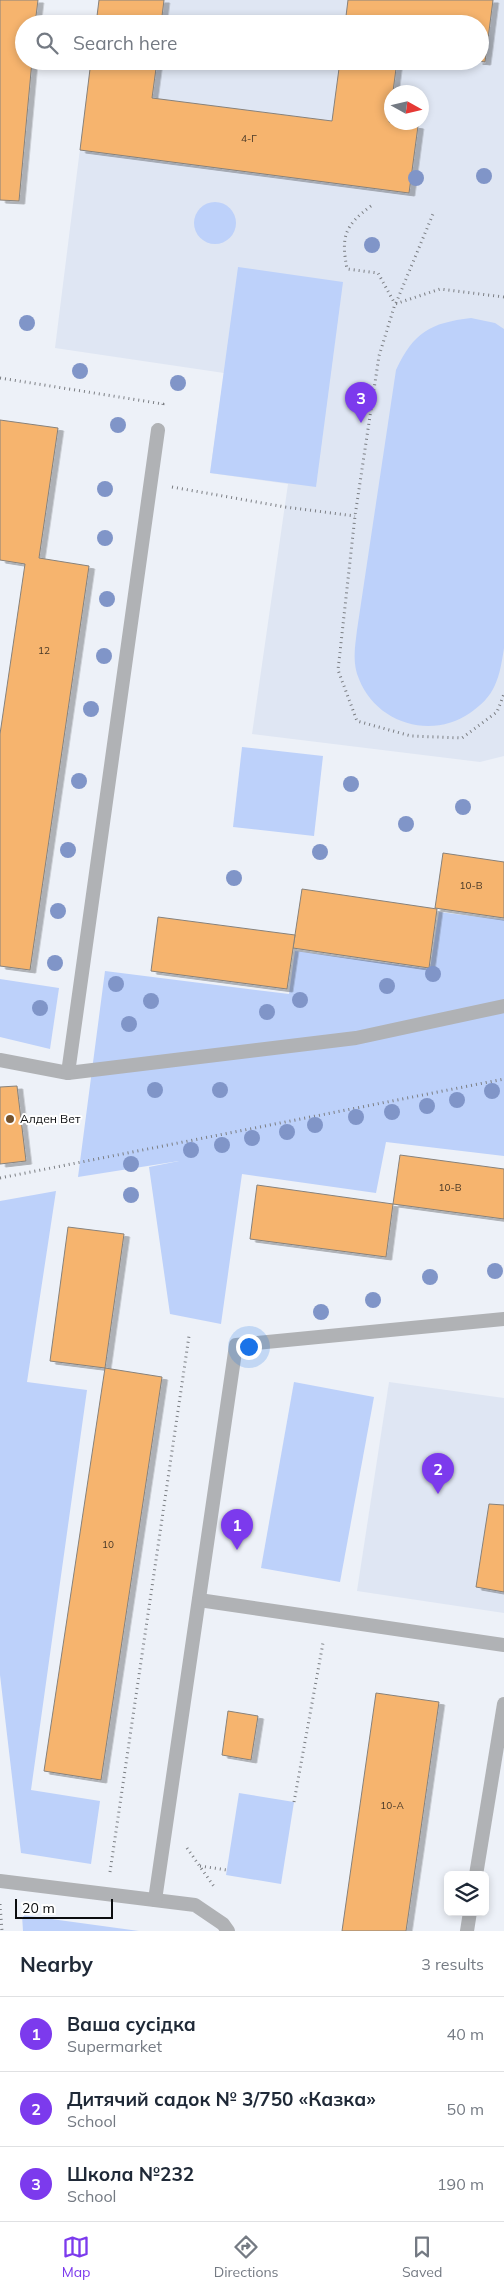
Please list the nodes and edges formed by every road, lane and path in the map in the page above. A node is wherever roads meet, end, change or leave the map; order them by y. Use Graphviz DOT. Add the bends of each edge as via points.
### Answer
graph roads {
  1 [pos="370,206"];
  2 [pos="433,214"];
  3 [pos="504,297"];
  4 [pos="395,304"];
  5 [pos="0,378"];
  6 [pos="158,430"];
  7 [pos="151,484"];
  8 [pos="354,516"];
  9 [pos="504,694"];
  10 [pos="504,1006"];
  11 [pos="0,1060"];
  12 [pos="68,1073"];
  13 [pos="504,1079"];
  14 [pos="0,1178"];
  15 [pos="504,1320"];
  16 [pos="189,1336"];
  17 [pos="199,1600"];
  18 [pos="327,1619"];
  19 [pos="504,1645"];
  20 [pos="504,1704"];
  21 [pos="294,1802"];
  22 [pos="184,1844"];
  23 [pos="200,1866"];
  24 [pos="227,1870"];
  25 [pos="477,1871"];
  26 [pos="0,1881"];
  27 [pos="217,1891"];
  28 [pos="107,1894"];
  29 [pos="155,1900"];
  30 [pos="0,1901"];
  31 [pos="469,1916"];
  32 [pos="2,1931"];
  33 [pos="228,1931"];
  34 [pos="467,1931"];
  1 -- 4 [label="path" via="346,234 343,247 347,269 378,273"];
  2 -- 4 [label="path"];
  3 -- 4 [label="path" via="440,288"];
  4 -- 8 [label="path" via="379,356"];
  5 -- 6 [label="path" via="163,404"];
  6 -- 7 [label="lane"];
  7 -- 8 [label="path"];
  7 -- 12 [label="lane"];
  8 -- 9 [label="path" via="338,670 356,721 411,736 462,738 497,712"];
  10 -- 12 [label="lane" via="356,1038"];
  11 -- 12 [label="lane"];
  13 -- 14 [label="path"];
  15 -- 17 [label="lane" via="236,1345"];
  16 -- 28 [label="path"];
  17 -- 18 [label="lane"];
  17 -- 29 [label="lane"];
  18 -- 19 [label="lane"];
  18 -- 21 [label="path"];
  20 -- 25 [label="lane"];
  22 -- 23 [label="path"];
  23 -- 24 [label="path"];
  23 -- 27 [label="path"];
  26 -- 28 [label="lane"];
  28 -- 29 [label="lane"];
  29 -- 33 [label="lane" via="195,1905"];
  30 -- 32 [label="path"];
  31 -- 34 [label="lane"];
}
